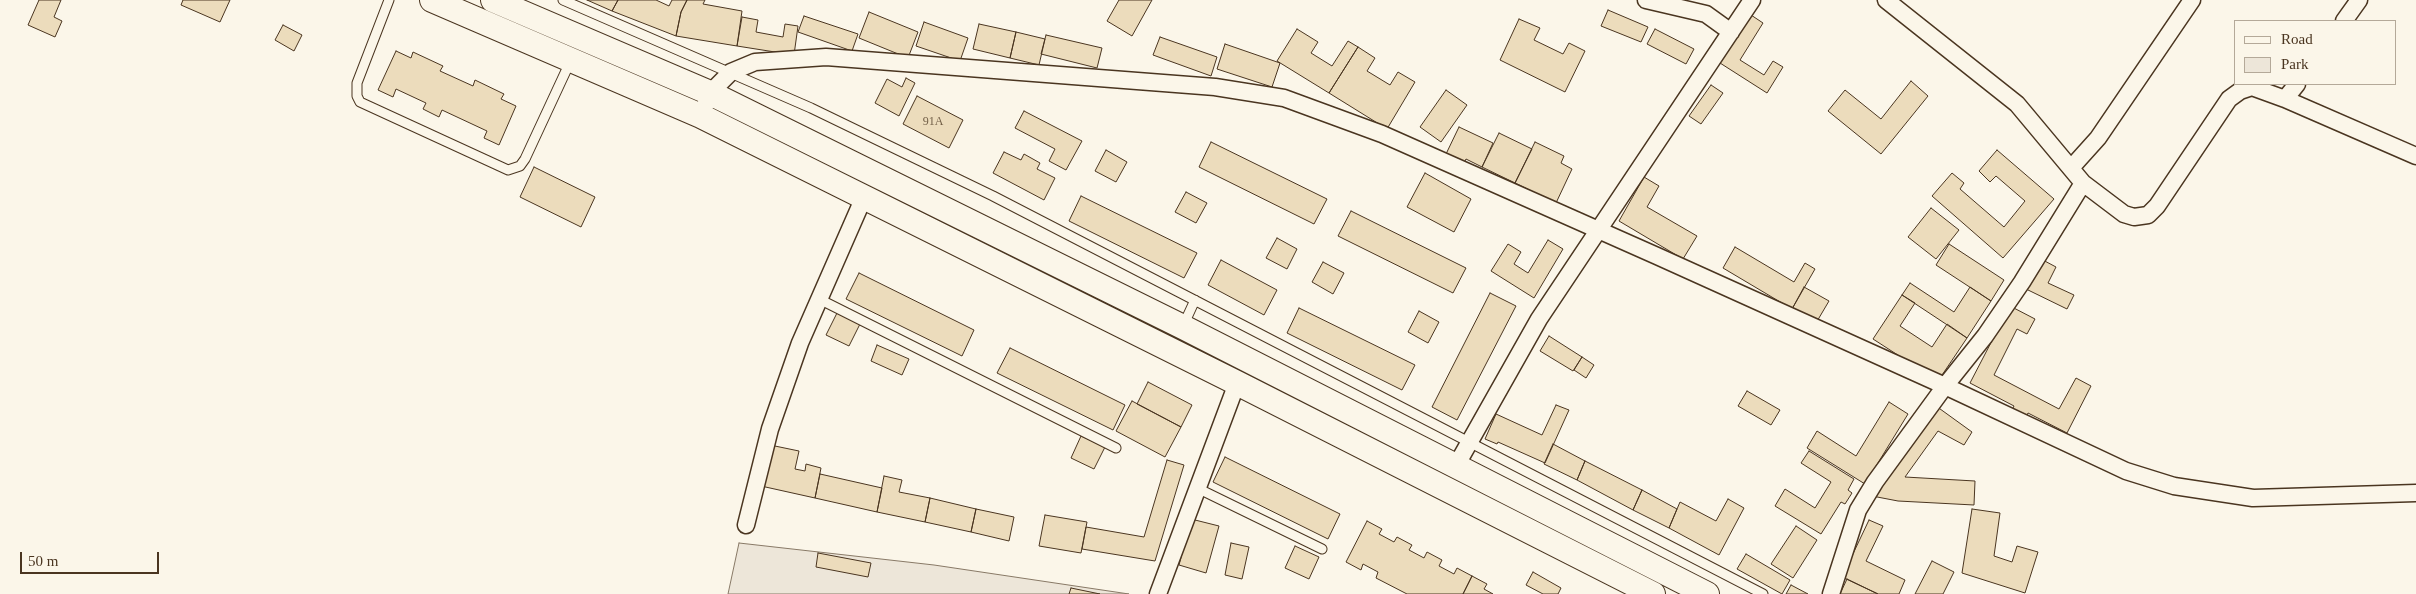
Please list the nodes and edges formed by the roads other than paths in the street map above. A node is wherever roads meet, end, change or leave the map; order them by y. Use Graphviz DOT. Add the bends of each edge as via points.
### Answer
graph roads {
  1 [pos="389,0"];
  2 [pos="432,0"];
  3 [pos="493,0"];
  4 [pos="563,0"];
  5 [pos="1646,0"];
  6 [pos="1752,0"];
  7 [pos="1886,0"];
  8 [pos="2192,0"];
  9 [pos="2359,0"];
  10 [pos="2345,20"];
  11 [pos="1731,32"];
  12 [pos="572,60"];
  13 [pos="731,72"];
  14 [pos="2296,85"];
  15 [pos="710,93"];
  16 [pos="2284,99"];
  17 [pos="701,116"];
  18 [pos="2414,153"];
  19 [pos="2071,168"];
  20 [pos="2083,183"];
  21 [pos="864,197"];
  22 [pos="1598,230"];
  23 [pos="819,299"];
  24 [pos="1195,300"];
  25 [pos="1183,327"];
  26 [pos="1237,383"];
  27 [pos="1945,386"];
  28 [pos="1469,442"];
  29 [pos="1116,448"];
  30 [pos="1456,466"];
  31 [pos="1197,488"];
  32 [pos="2416,493"];
  33 [pos="746,525"];
  34 [pos="1322,549"];
  35 [pos="1158,594"];
  36 [pos="1653,594"];
  37 [pos="1707,594"];
  38 [pos="1763,594"];
  39 [pos="1831,594"];
  1 -- 12 [label="lane" via="358,83 360,102 508,170 520,166 525,159"];
  2 -- 12 [label="main road"];
  3 -- 15 [label="main road"];
  4 -- 13 [label="lane"];
  5 -- 11 [label="street" via="1706,14"];
  6 -- 11 [label="street"];
  7 -- 19 [label="street" via="2017,104"];
  8 -- 19 [label="street" via="2098,138"];
  9 -- 10 [label="street"];
  11 -- 22 [label="street"];
  12 -- 17 [label="main road"];
  13 -- 15 [label="street"];
  13 -- 22 [label="street" via="755,62 826,57 1215,86 1284,98 1382,134"];
  13 -- 24 [label="lane" via="993,196"];
  14 -- 16 [label="street"];
  15 -- 17 [label="street"];
  15 -- 25 [label="main road"];
  16 -- 18 [label="street"];
  16 -- 20 [label="street" via="2252,87 2229,99 2157,206 2148,214 2134,217 2124,214"];
  17 -- 21 [label="main road"];
  19 -- 20 [label="street"];
  20 -- 27 [label="street" via="2022,282"];
  21 -- 23 [label="street"];
  21 -- 26 [label="main road"];
  22 -- 27 [label="street"];
  22 -- 28 [label="street" via="1539,319"];
  23 -- 29 [label="lane"];
  23 -- 33 [label="street" via="770,428"];
  24 -- 25 [label="lane"];
  24 -- 28 [label="lane"];
  25 -- 30 [label="main road"];
  26 -- 31 [label="street"];
  26 -- 36 [label="main road"];
  27 -- 32 [label="street" via="2126,471 2174,486 2254,498"];
  27 -- 39 [label="street" via="1858,510"];
  28 -- 30 [label="street"];
  28 -- 38 [label="lane"];
  30 -- 37 [label="main road"];
  31 -- 34 [label="lane"];
  31 -- 35 [label="street"];
}
